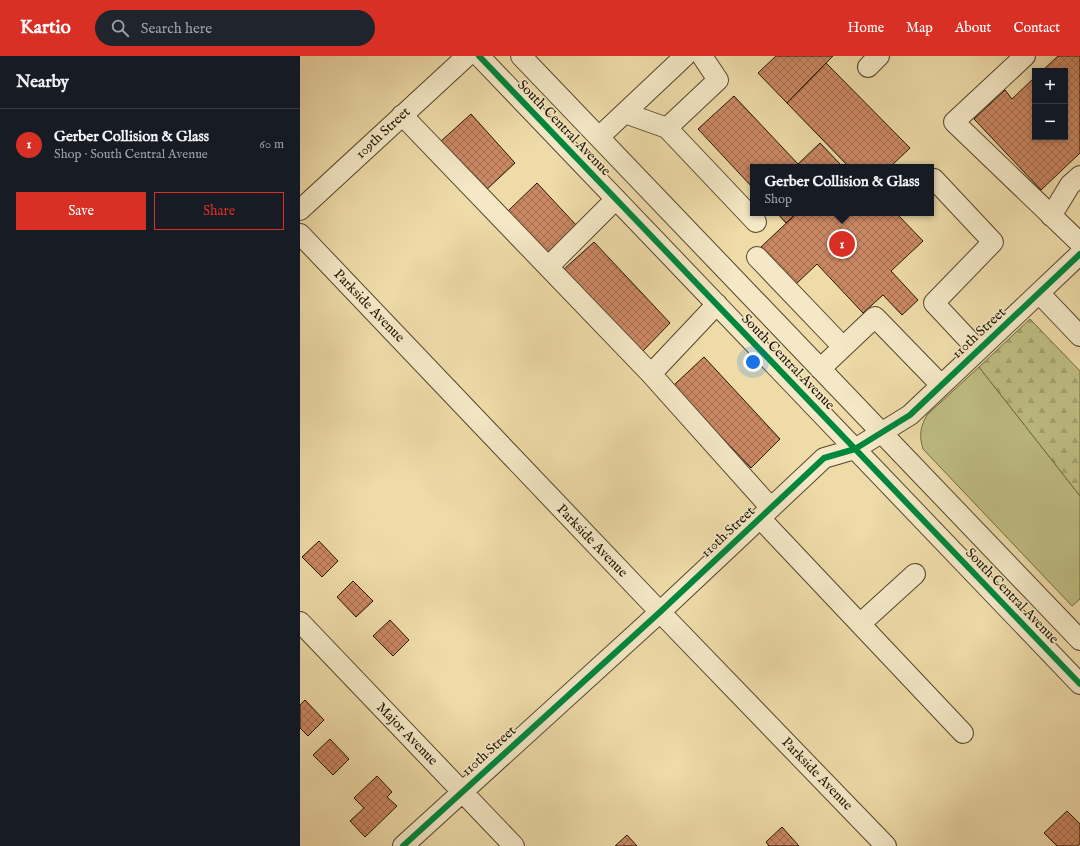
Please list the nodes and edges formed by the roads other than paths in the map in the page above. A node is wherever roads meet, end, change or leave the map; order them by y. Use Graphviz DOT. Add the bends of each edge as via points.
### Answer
graph roads {
  1 [pos="466,56"];
  2 [pos="479,56"];
  3 [pos="521,56"];
  4 [pos="685,56"];
  5 [pos="702,56"];
  6 [pos="1025,56"];
  7 [pos="625,113"];
  8 [pos="402,116"];
  9 [pos="667,128"];
  10 [pos="599,137"];
  11 [pos="1080,176"];
  12 [pos="934,179"];
  13 [pos="616,199"];
  14 [pos="300,210"];
  15 [pos="750,216"];
  16 [pos="750,216"];
  17 [pos="1051,216"];
  18 [pos="756,222"];
  19 [pos="300,234"];
  20 [pos="1080,243"];
  21 [pos="1080,254"];
  22 [pos="756,257"];
  23 [pos="548,267"];
  24 [pos="1039,293"];
  25 [pos="717,304"];
  26 [pos="1080,336"];
  27 [pos="843,347"];
  28 [pos="978,350"];
  29 [pos="820,369"];
  30 [pos="651,374"];
  31 [pos="941,386"];
  32 [pos="882,433"];
  33 [pos="855,449"];
  34 [pos="765,513"];
  35 [pos="915,574"];
  36 [pos="660,612"];
  37 [pos="300,622"];
  38 [pos="860,624"];
  39 [pos="1080,640"];
  40 [pos="1080,684"];
  41 [pos="963,732"];
  42 [pos="462,792"];
  43 [pos="403,846"];
  44 [pos="514,846"];
  45 [pos="886,846"];
  1 -- 8 [label="street, 109th Street"];
  2 -- 13 [label="street, South Central Avenue"];
  3 -- 10 [label="street, South Central Avenue"];
  4 -- 7 [label="street"];
  5 -- 9 [label="street" via="718,80"];
  6 -- 17 [label="street" via="954,122"];
  7 -- 9 [label="street"];
  7 -- 10 [label="street"];
  8 -- 14 [label="street, 109th Street"];
  8 -- 23 [label="street"];
  9 -- 15 [label="street"];
  10 -- 29 [label="street, South Central Avenue"];
  11 -- 17 [label="street" via="1070,185"];
  12 -- 28 [label="street" via="993,242 934,302"];
  13 -- 23 [label="street"];
  13 -- 25 [label="street, South Central Avenue"];
  16 -- 18 [label="street"];
  17 -- 20 [label="street"];
  19 -- 36 [label="street, Parkside Avenue"];
  21 -- 24 [label="street, 110th Street"];
  22 -- 27 [label="street"];
  23 -- 30 [label="street"];
  24 -- 26 [label="street"];
  24 -- 28 [label="street, 110th Street"];
  25 -- 30 [label="street"];
  25 -- 33 [label="street, South Central Avenue"];
  27 -- 29 [label="street"];
  27 -- 31 [label="street" via="875,317"];
  28 -- 31 [label="street, 110th Street"];
  29 -- 32 [label="street, South Central Avenue"];
  30 -- 34 [label="street"];
  31 -- 32 [label="street, 110th Street" via="910,415"];
  32 -- 33 [label="street, 110th Street"];
  32 -- 39 [label="street, South Central Avenue"];
  33 -- 34 [label="street, 110th Street" via="824,458"];
  33 -- 40 [label="street, South Central Avenue"];
  34 -- 36 [label="street, 110th Street"];
  34 -- 38 [label="street"];
  35 -- 38 [label="street"];
  36 -- 42 [label="street, 110th Street"];
  36 -- 45 [label="street, Parkside Avenue"];
  37 -- 42 [label="street, Major Avenue"];
  38 -- 41 [label="street"];
  42 -- 43 [label="street, 110th Street"];
  42 -- 44 [label="street, Major Avenue"];
}
